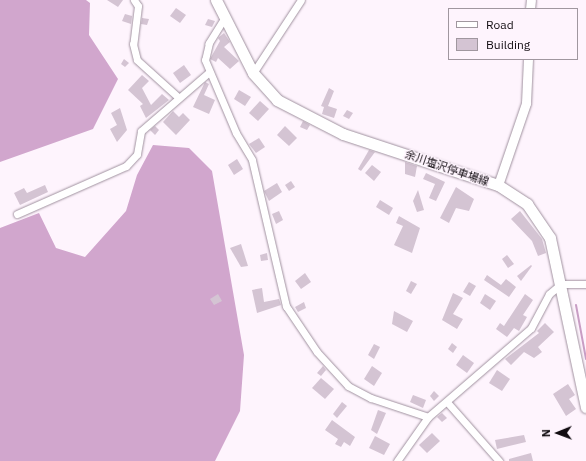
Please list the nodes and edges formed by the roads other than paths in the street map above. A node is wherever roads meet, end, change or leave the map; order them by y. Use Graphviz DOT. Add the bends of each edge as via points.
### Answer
graph roads {
  1 [pos="134,0"];
  2 [pos="216,0"];
  3 [pos="301,0"];
  4 [pos="225,17"];
  5 [pos="528,60"];
  6 [pos="209,72"];
  7 [pos="254,73"];
  8 [pos="178,97"];
  9 [pos="498,185"];
  10 [pos="17,214"];
  11 [pos="561,284"];
  12 [pos="586,284"];
  13 [pos="447,402"];
  14 [pos="586,407"];
  15 [pos="428,417"];
  16 [pos="397,461"];
  17 [pos="499,461"];
  1 -- 8 [label="street" via="138,6 133,44 138,60"];
  2 -- 4 [label="main road, 余川塩沢停車場線"];
  3 -- 7 [label="street"];
  4 -- 6 [label="street" via="209,43 205,60"];
  4 -- 7 [label="main road, 余川塩沢停車場線"];
  5 -- 9 [label="street" via="526,103"];
  6 -- 8 [label="street"];
  6 -- 15 [label="street" via="252,160 286,306 317,352 348,386 371,398"];
  7 -- 9 [label="main road, 余川塩沢停車場線" via="276,100 309,119 343,134"];
  8 -- 10 [label="street" via="141,131 137,154 126,166"];
  9 -- 11 [label="main road, 余川塩沢停車場線" via="526,204 550,238"];
  11 -- 12 [label="street"];
  11 -- 13 [label="street" via="549,294 531,328"];
  11 -- 14 [label="main road, 余川塩沢停車場線"];
  13 -- 15 [label="street"];
  13 -- 17 [label="street"];
  15 -- 16 [label="street"];
}
